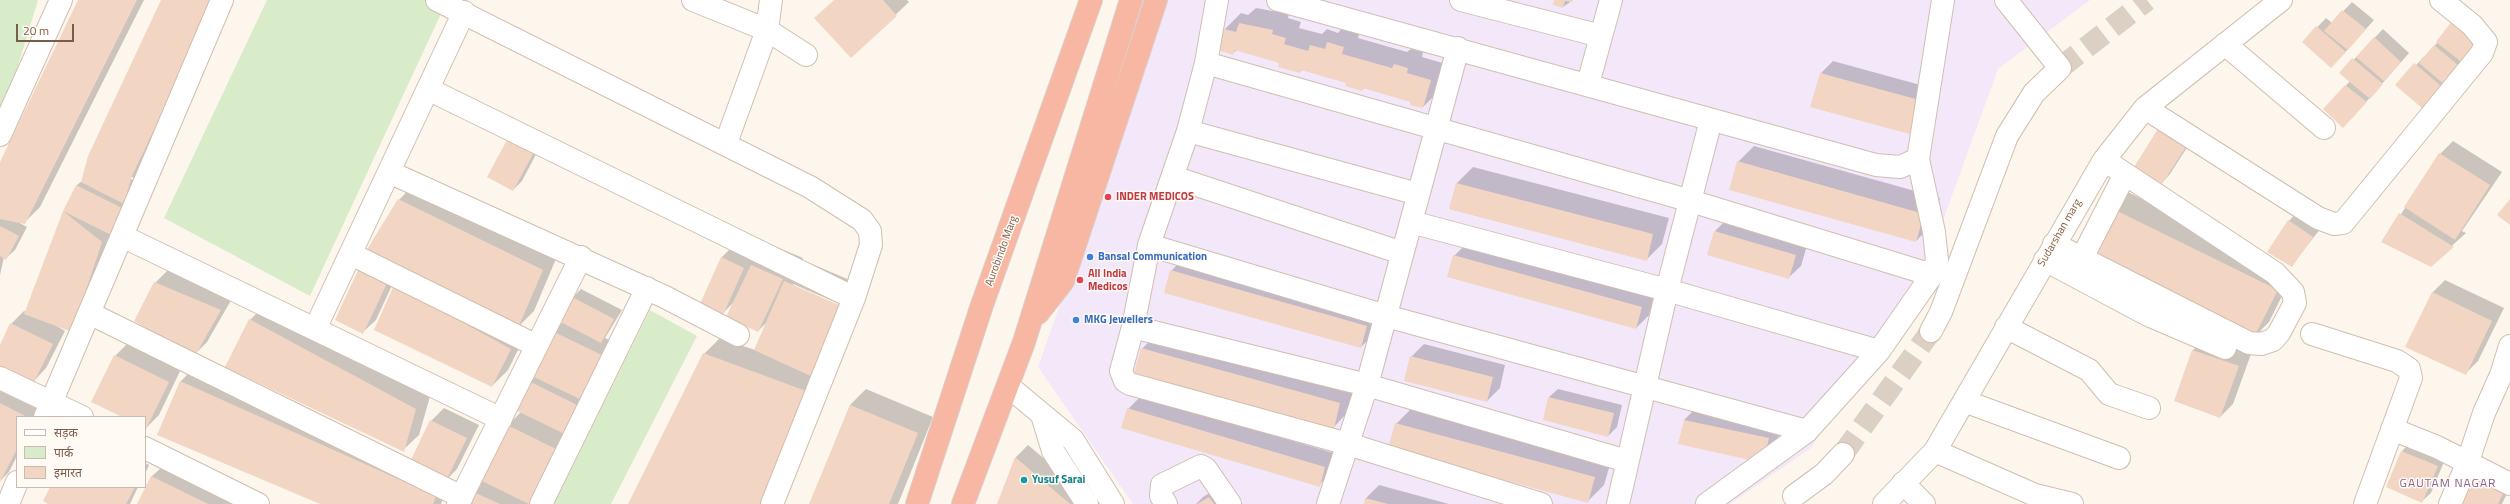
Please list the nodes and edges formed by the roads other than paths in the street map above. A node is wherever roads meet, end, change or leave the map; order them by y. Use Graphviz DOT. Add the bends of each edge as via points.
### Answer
graph roads {
  1 [pos="61,0"];
  2 [pos="222,0"];
  3 [pos="437,0"];
  4 [pos="693,0"];
  5 [pos="771,0"];
  6 [pos="1091,0"];
  7 [pos="1131,0"];
  8 [pos="1156,0"];
  9 [pos="1216,0"];
  10 [pos="1278,0"];
  11 [pos="1461,0"];
  12 [pos="1611,0"];
  13 [pos="1943,0"];
  14 [pos="2006,0"];
  15 [pos="2281,0"];
  16 [pos="2441,0"];
  17 [pos="464,12"];
  18 [pos="767,30"];
  19 [pos="1601,36"];
  20 [pos="2225,44"];
  21 [pos="1458,48"];
  22 [pos="806,55"];
  23 [pos="1206,63"];
  24 [pos="1588,84"];
  25 [pos="428,89"];
  26 [pos="2145,108"];
  27 [pos="1711,120"];
  28 [pos="2324,128"];
  29 [pos="1436,129"];
  30 [pos="1188,131"];
  31 [pos="0,135"];
  32 [pos="726,143"];
  33 [pos="1918,159"];
  34 [pos="2104,160"];
  35 [pos="389,172"];
  36 [pos="2126,174"];
  37 [pos="1173,177"];
  38 [pos="1418,194"];
  39 [pos="1691,201"];
  40 [pos="1411,222"];
  41 [pos="122,236"];
  42 [pos="1149,245"];
  43 [pos="2049,252"];
  44 [pos="1402,253"];
  45 [pos="351,254"];
  46 [pos="581,257"];
  47 [pos="2082,258"];
  48 [pos="1932,275"];
  49 [pos="647,288"];
  50 [pos="1667,290"];
  51 [pos="854,298"];
  52 [pos="89,313"];
  53 [pos="1386,316"];
  54 [pos="1030,323"];
  55 [pos="1133,327"];
  56 [pos="2006,327"];
  57 [pos="315,329"];
  58 [pos="1931,331"];
  59 [pos="2312,334"];
  60 [pos="738,335"];
  61 [pos="536,346"];
  62 [pos="2510,346"];
  63 [pos="2226,348"];
  64 [pos="1879,351"];
  65 [pos="2506,377"];
  66 [pos="0,378"];
  67 [pos="1367,385"];
  68 [pos="1008,386"];
  69 [pos="1644,388"];
  70 [pos="1964,401"];
  71 [pos="2149,408"];
  72 [pos="48,409"];
  73 [pos="1042,415"];
  74 [pos="78,416"];
  75 [pos="501,419"];
  76 [pos="2392,429"];
  77 [pos="1807,431"];
  78 [pos="1348,444"];
  79 [pos="146,448"];
  80 [pos="1935,451"];
  81 [pos="1843,454"];
  82 [pos="2119,458"];
  83 [pos="1628,461"];
  84 [pos="2468,464"];
  85 [pos="1903,483"];
  86 [pos="16,484"];
  87 [pos="2510,484"];
  88 [pos="1794,496"];
  89 [pos="460,501"];
  90 [pos="0,503"];
  91 [pos="3,504"];
  92 [pos="8,504"];
  93 [pos="258,504"];
  94 [pos="541,504"];
  95 [pos="772,504"];
  96 [pos="916,504"];
  97 [pos="963,504"];
  98 [pos="1087,504"];
  99 [pos="1113,504"];
  100 [pos="1166,504"];
  101 [pos="1230,504"];
  102 [pos="1328,504"];
  103 [pos="1541,504"];
  104 [pos="1618,504"];
  105 [pos="1708,504"];
  106 [pos="1884,504"];
  107 [pos="1924,504"];
  108 [pos="2072,504"];
  109 [pos="2365,504"];
  110 [pos="2450,504"];
  1 -- 31 [label="street"];
  2 -- 41 [label="street"];
  3 -- 17 [label="street"];
  4 -- 18 [label="street"];
  5 -- 18 [label="street"];
  6 -- 96 [label="highway, Aurobindo Marg" via="982,305"];
  7 -- 54 [label="highway"];
  8 -- 54 [label="highway" via="1063,281"];
  9 -- 23 [label="street"];
  10 -- 21 [label="street"];
  11 -- 19 [label="street"];
  12 -- 19 [label="street"];
  13 -- 33 [label="street"];
  14 -- 58 [label="street" via="2060,68 2034,93 2007,136 1941,312"];
  15 -- 20 [label="street, Sudarshan marg"];
  16 -- 26 [label="street" via="2472,24 2486,42 2482,53 2343,223 2334,224 2318,218"];
  17 -- 25 [label="street"];
  17 -- 32 [label="street"];
  18 -- 22 [label="street"];
  18 -- 32 [label="street"];
  19 -- 24 [label="street"];
  20 -- 26 [label="street, Sudarshan marg"];
  20 -- 28 [label="street"];
  21 -- 24 [label="street"];
  21 -- 29 [label="street"];
  23 -- 29 [label="street"];
  23 -- 30 [label="street"];
  24 -- 27 [label="street"];
  25 -- 35 [label="street"];
  25 -- 51 [label="street"];
  26 -- 34 [label="street, Sudarshan marg"];
  27 -- 33 [label="street" via="1876,165 1900,167"];
  27 -- 39 [label="street"];
  29 -- 38 [label="street"];
  29 -- 39 [label="street"];
  30 -- 37 [label="street"];
  30 -- 38 [label="street"];
  32 -- 51 [label="street" via="815,189 862,220 870,231 871,245"];
  33 -- 48 [label="street" via="1934,232 1937,260"];
  34 -- 36 [label="street"];
  34 -- 43 [label="street, Sudarshan marg"];
  35 -- 45 [label="street"];
  35 -- 46 [label="street"];
  36 -- 47 [label="street"];
  36 -- 47 [label="street" via="2275,273 2293,292 2295,303 2273,340 2261,344 2249,343"];
  37 -- 42 [label="street"];
  37 -- 44 [label="street"];
  38 -- 40 [label="street"];
  39 -- 48 [label="street"];
  39 -- 50 [label="street"];
  40 -- 44 [label="street"];
  40 -- 50 [label="street"];
  41 -- 52 [label="street"];
  41 -- 57 [label="street"];
  42 -- 53 [label="street"];
  42 -- 55 [label="street"];
  43 -- 47 [label="street"];
  43 -- 56 [label="street, Sudarshan marg"];
  43 -- 63 [label="street" via="2148,314"];
  44 -- 53 [label="street"];
  45 -- 57 [label="street"];
  45 -- 61 [label="street"];
  46 -- 49 [label="street"];
  46 -- 61 [label="street"];
  48 -- 64 [label="street"];
  49 -- 60 [label="street"];
  49 -- 94 [label="street"];
  50 -- 64 [label="street"];
  50 -- 69 [label="street"];
  51 -- 95 [label="street"];
  52 -- 72 [label="street"];
  52 -- 89 [label="street"];
  53 -- 67 [label="street"];
  53 -- 69 [label="street"];
  54 -- 68 [label="highway"];
  55 -- 67 [label="street"];
  55 -- 78 [label="street" via="1121,371 1125,381 1130,384"];
  56 -- 70 [label="street, Sudarshan marg"];
  56 -- 71 [label="street" via="2089,370 2109,394"];
  57 -- 75 [label="street"];
  59 -- 76 [label="street" via="2397,362 2409,369 2411,378"];
  61 -- 75 [label="street"];
  62 -- 65 [label="street"];
  64 -- 77 [label="street"];
  65 -- 84 [label="street" via="2484,413"];
  66 -- 72 [label="street"];
  67 -- 78 [label="street"];
  67 -- 83 [label="street"];
  68 -- 73 [label="street"];
  68 -- 97 [label="highway"];
  69 -- 77 [label="street"];
  69 -- 83 [label="street"];
  70 -- 80 [label="street, Sudarshan marg"];
  70 -- 82 [label="street"];
  72 -- 74 [label="street"];
  73 -- 98 [label="street" via="1052,451"];
  73 -- 99 [label="street" via="1073,440"];
  75 -- 89 [label="street"];
  76 -- 84 [label="street" via="2437,447"];
  76 -- 109 [label="street"];
  77 -- 105 [label="street"];
  78 -- 102 [label="street"];
  78 -- 103 [label="street"];
  79 -- 93 [label="street"];
  80 -- 85 [label="street, Sudarshan marg"];
  80 -- 108 [label="street" via="2035,495"];
  81 -- 88 [label="street" via="1824,474"];
  83 -- 104 [label="street"];
  84 -- 87 [label="street"];
  84 -- 110 [label="street"];
  85 -- 106 [label="street, Sudarshan marg"];
  85 -- 107 [label="street"];
  86 -- 92 [label="street"];
  90 -- 91 [label="street"];
  100 -- 101 [label="street" via="1161,496 1162,485 1201,466 1206,469"];
}
